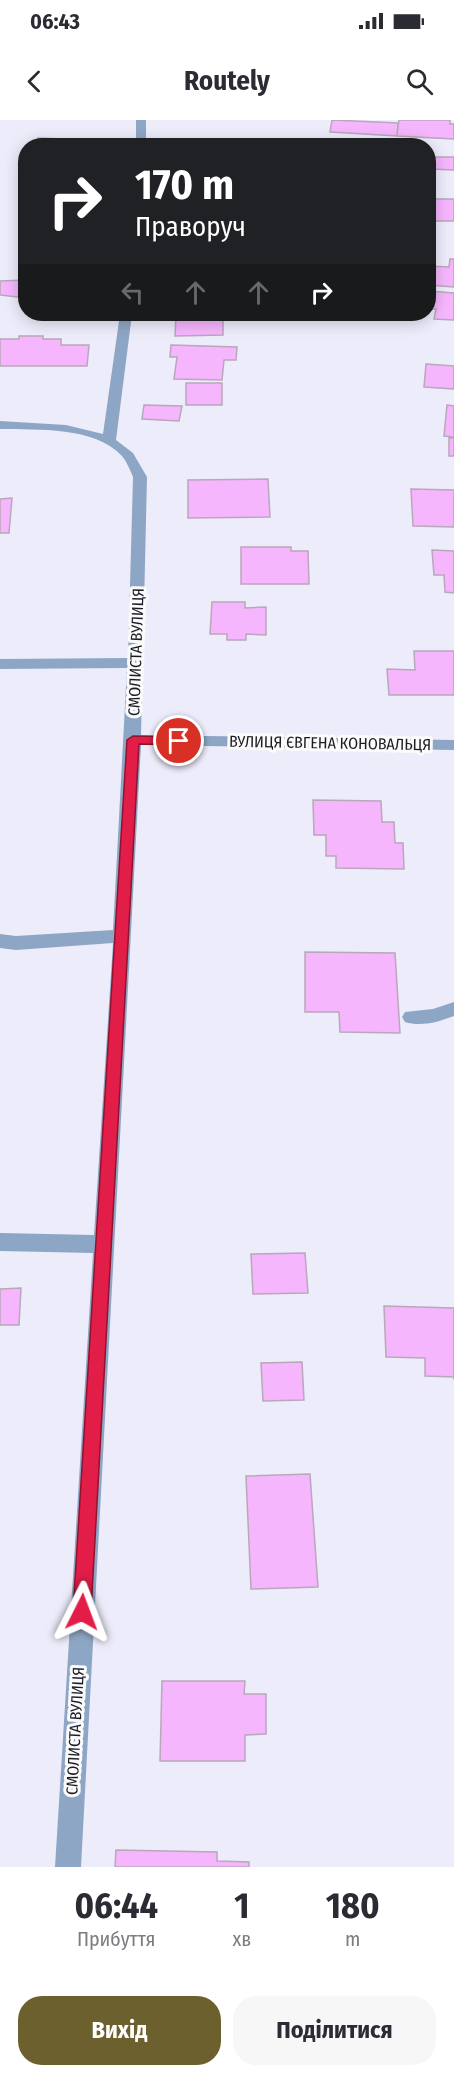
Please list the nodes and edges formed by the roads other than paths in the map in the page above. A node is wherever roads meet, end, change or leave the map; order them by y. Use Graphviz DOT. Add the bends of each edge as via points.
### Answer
graph roads {
  1 [pos="141,120"];
  2 [pos="141,138"];
  3 [pos="125,321"];
  4 [pos="0,425"];
  5 [pos="109,441"];
  6 [pos="136,663"];
  7 [pos="0,664"];
  8 [pos="133,740"];
  9 [pos="454,745"];
  10 [pos="123,936"];
  11 [pos="0,941"];
  12 [pos="454,1009"];
  13 [pos="411,1017"];
  14 [pos="0,1242"];
  15 [pos="102,1244"];
  16 [pos="68,1867"];
  1 -- 2 [label="street"];
  3 -- 5 [label="street"];
  4 -- 5 [label="street" via="80,432"];
  5 -- 6 [label="street, СМОЛИСТА ВУЛИЦЯ" via="126,453 140,477"];
  6 -- 7 [label="street"];
  6 -- 8 [label="street, СМОЛИСТА ВУЛИЦЯ"];
  8 -- 9 [label="street, ВУЛИЦЯ ЄВГЕНА КОНОВАЛЬЦЯ"];
  8 -- 10 [label="street, СМОЛИСТА ВУЛИЦЯ"];
  10 -- 11 [label="street"];
  10 -- 15 [label="street, СМОЛИСТА ВУЛИЦЯ"];
  12 -- 13 [label="street" via="434,1016"];
  14 -- 15 [label="street"];
  15 -- 16 [label="street, СМОЛИСТА ВУЛИЦЯ"];
}
